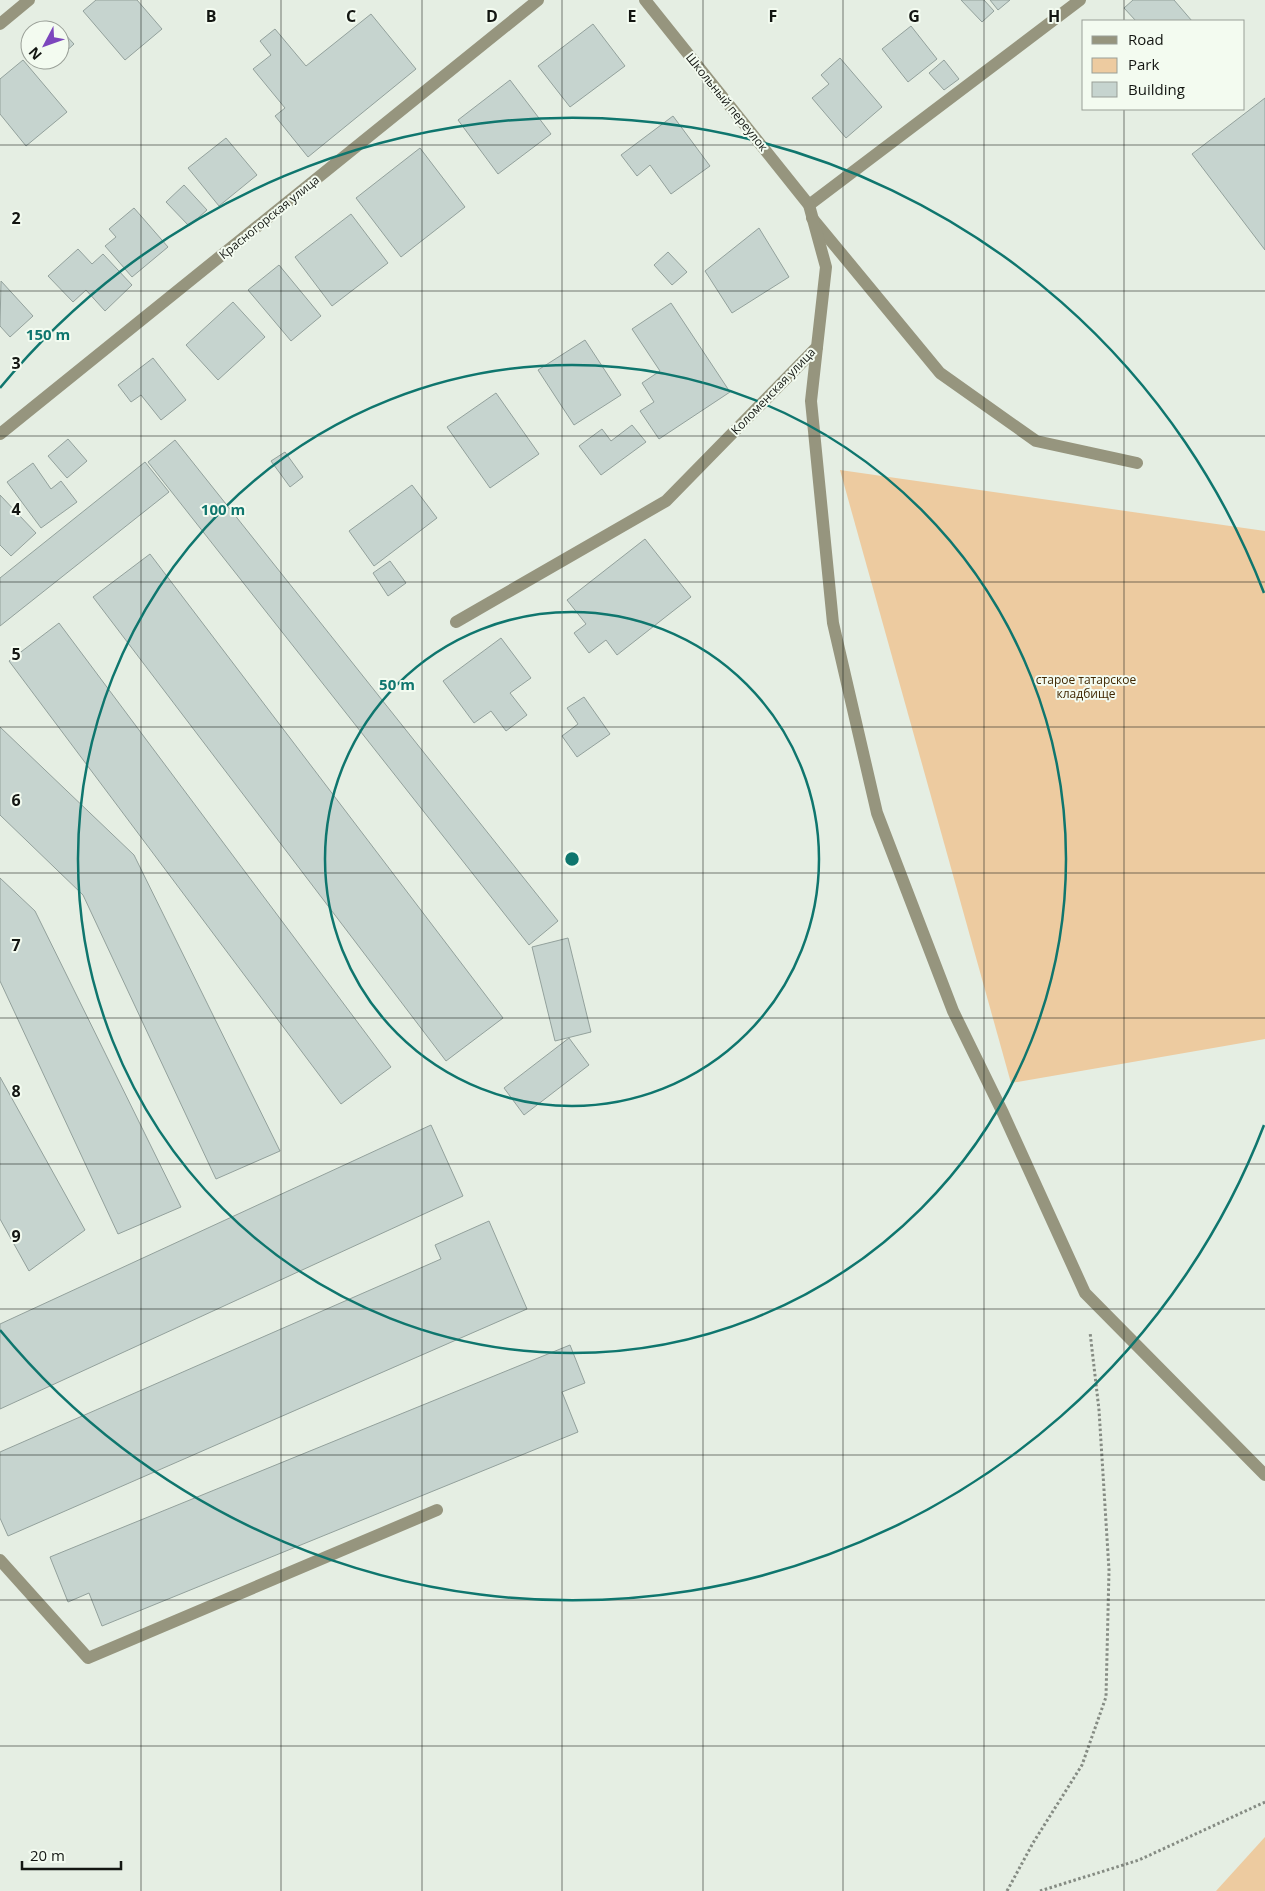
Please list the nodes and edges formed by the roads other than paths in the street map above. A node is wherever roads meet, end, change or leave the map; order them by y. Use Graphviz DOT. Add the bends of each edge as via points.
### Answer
graph roads {
  1 [pos="29,0"];
  2 [pos="538,0"];
  3 [pos="645,0"];
  4 [pos="1080,0"];
  5 [pos="0,24"];
  6 [pos="811,211"];
  7 [pos="817,347"];
  8 [pos="0,434"];
  9 [pos="1137,463"];
  10 [pos="456,622"];
  11 [pos="1265,1475"];
  12 [pos="437,1510"];
  13 [pos="0,1560"];
  1 -- 5 [label="street"];
  2 -- 8 [label="street, Красногорская улица"];
  3 -- 6 [label="street, Школьный переулок"];
  4 -- 6 [label="street"];
  6 -- 7 [label="street, Коломенская улица" via="826,266"];
  6 -- 9 [label="street, Школьный переулок" via="940,373 1036,441"];
  7 -- 10 [label="street, Коломенская улица" via="666,501"];
  7 -- 11 [label="street" via="811,401 833,623 877,813 953,1011 1085,1293"];
  12 -- 13 [label="street" via="88,1658"];
}
